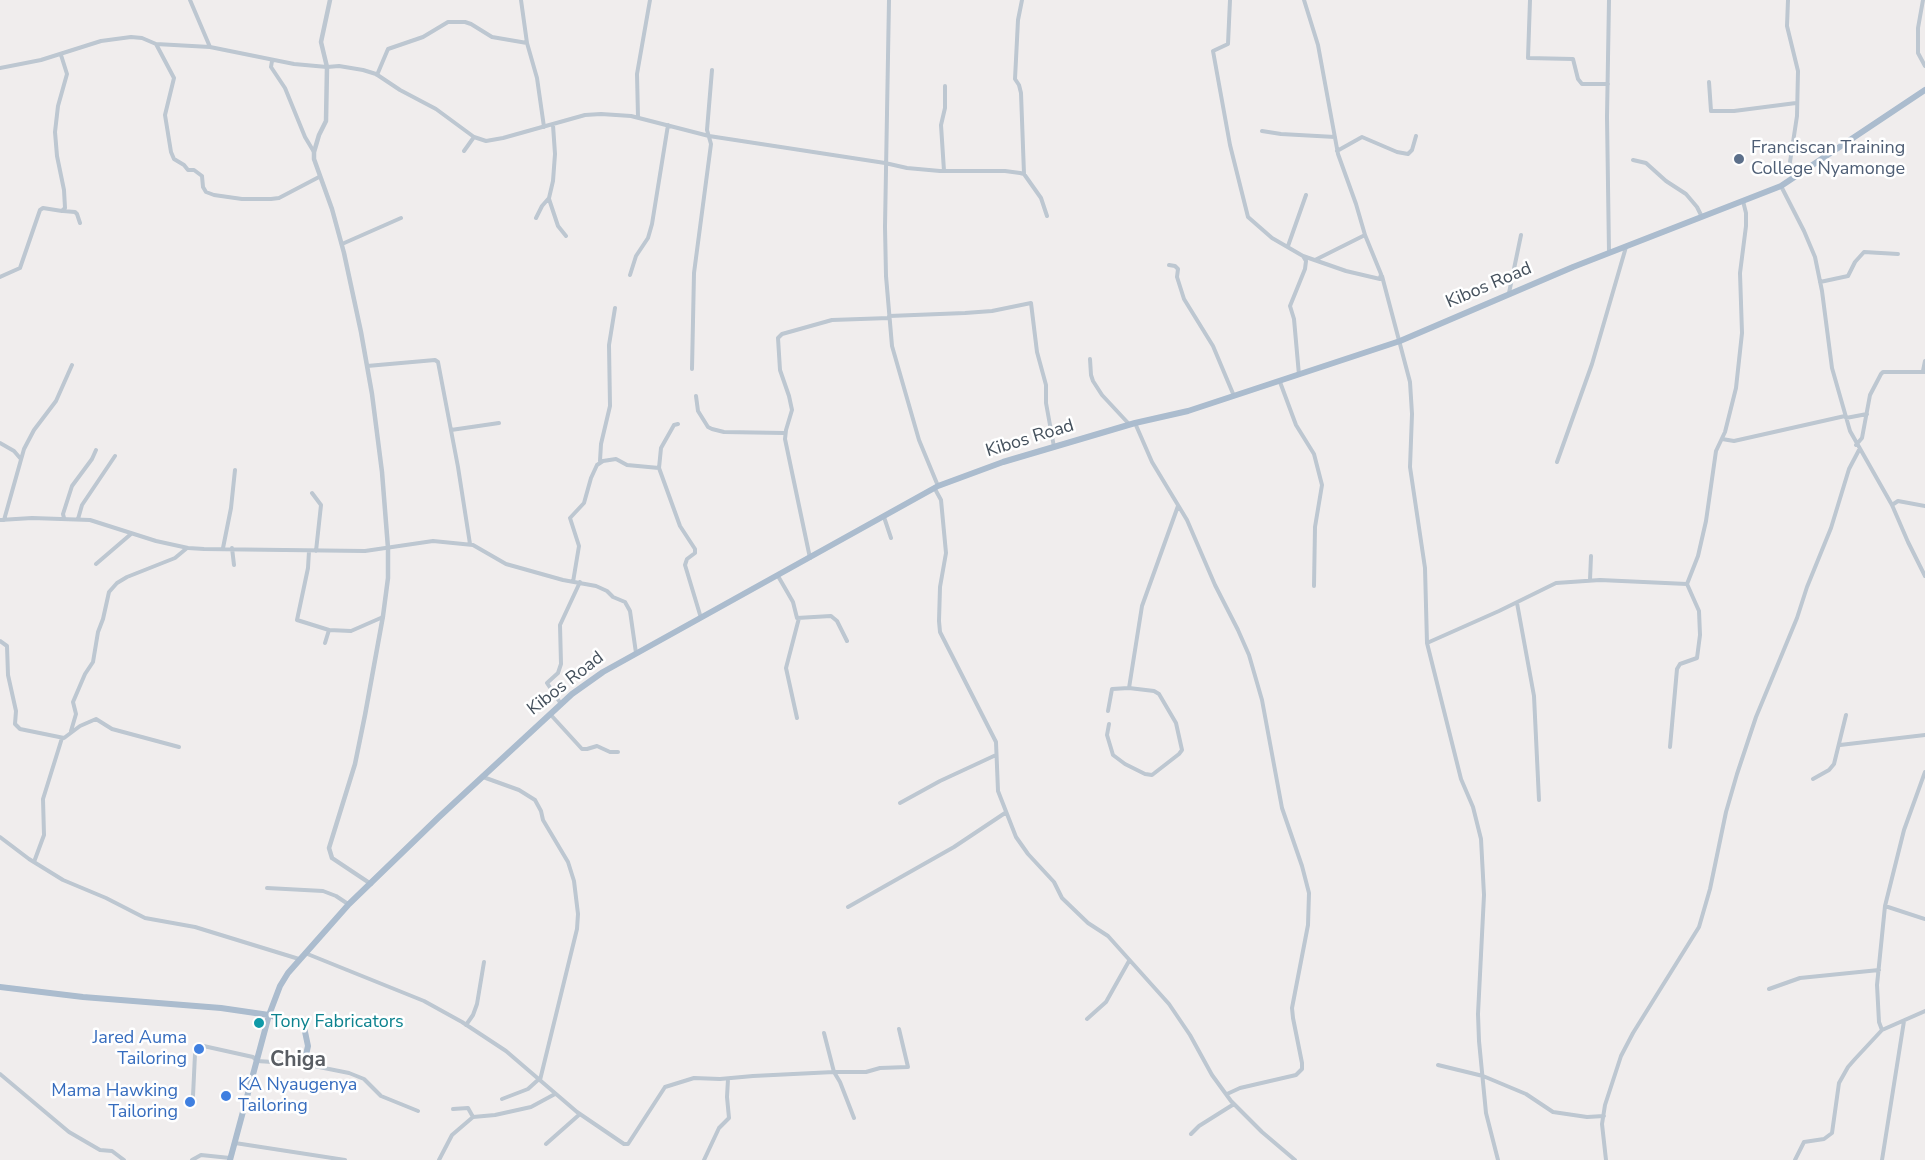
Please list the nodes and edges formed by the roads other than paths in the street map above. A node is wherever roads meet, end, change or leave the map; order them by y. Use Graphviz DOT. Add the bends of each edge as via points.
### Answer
graph roads {
  1 [pos="190,0"];
  2 [pos="330,0"];
  3 [pos="521,0"];
  4 [pos="650,0"];
  5 [pos="889,0"];
  6 [pos="1022,0"];
  7 [pos="1230,0"];
  8 [pos="1304,0"];
  9 [pos="1530,0"];
  10 [pos="1608,0"];
  11 [pos="1788,0"];
  12 [pos="1923,0"];
  13 [pos="527,43"];
  14 [pos="156,44"];
  15 [pos="210,47"];
  16 [pos="61,55"];
  17 [pos="272,61"];
  18 [pos="1925,66"];
  19 [pos="327,67"];
  20 [pos="0,68"];
  21 [pos="712,70"];
  22 [pos="377,75"];
  23 [pos="1709,82"];
  24 [pos="1608,84"];
  25 [pos="945,86"];
  26 [pos="1925,90"];
  27 [pos="1796,104"];
  28 [pos="638,117"];
  29 [pos="553,125"];
  30 [pos="668,125"];
  31 [pos="544,127"];
  32 [pos="1262,131"];
  33 [pos="709,136"];
  34 [pos="1416,136"];
  35 [pos="474,137"];
  36 [pos="1335,137"];
  37 [pos="464,151"];
  38 [pos="1337,151"];
  39 [pos="314,152"];
  40 [pos="1633,160"];
  41 [pos="885,163"];
  42 [pos="944,171"];
  43 [pos="1024,174"];
  44 [pos="319,177"];
  45 [pos="1792,179"];
  46 [pos="1781,186"];
  47 [pos="1306,195"];
  48 [pos="549,198"];
  49 [pos="1743,201"];
  50 [pos="62,211"];
  51 [pos="1047,216"];
  52 [pos="1702,217"];
  53 [pos="401,218"];
  54 [pos="537,218"];
  55 [pos="80,223"];
  56 [pos="1365,235"];
  57 [pos="1521,235"];
  58 [pos="566,236"];
  59 [pos="342,244"];
  60 [pos="1288,246"];
  61 [pos="1626,246"];
  62 [pos="1609,252"];
  63 [pos="1898,254"];
  64 [pos="1303,256"];
  65 [pos="1315,260"];
  66 [pos="1169,265"];
  67 [pos="630,275"];
  68 [pos="1382,276"];
  69 [pos="0,277"];
  70 [pos="1820,282"];
  71 [pos="1509,293"];
  72 [pos="615,308"];
  73 [pos="889,317"];
  74 [pos="1400,341"];
  75 [pos="1090,359"];
  76 [pos="1925,361"];
  77 [pos="72,365"];
  78 [pos="367,366"];
  79 [pos="692,369"];
  80 [pos="1924,372"];
  81 [pos="1299,375"];
  82 [pos="1280,382"];
  83 [pos="696,396"];
  84 [pos="1234,396"];
  85 [pos="1867,414"];
  86 [pos="1846,417"];
  87 [pos="499,423"];
  88 [pos="678,424"];
  89 [pos="1132,424"];
  90 [pos="451,430"];
  91 [pos="785,433"];
  92 [pos="1722,439"];
  93 [pos="0,442"];
  94 [pos="1856,445"];
  95 [pos="1054,447"];
  96 [pos="96,450"];
  97 [pos="1859,450"];
  98 [pos="115,456"];
  99 [pos="20,459"];
  100 [pos="1557,462"];
  101 [pos="599,463"];
  102 [pos="659,468"];
  103 [pos="235,470"];
  104 [pos="936,487"];
  105 [pos="312,493"];
  106 [pos="1178,505"];
  107 [pos="1892,505"];
  108 [pos="1925,506"];
  109 [pos="884,516"];
  110 [pos="64,518"];
  111 [pos="78,519"];
  112 [pos="2,520"];
  113 [pos="131,534"];
  114 [pos="891,538"];
  115 [pos="470,544"];
  116 [pos="188,548"];
  117 [pos="224,548"];
  118 [pos="232,548"];
  119 [pos="388,548"];
  120 [pos="309,551"];
  121 [pos="316,551"];
  122 [pos="1591,556"];
  123 [pos="810,558"];
  124 [pos="96,564"];
  125 [pos="234,565"];
  126 [pos="778,576"];
  127 [pos="1925,576"];
  128 [pos="1590,580"];
  129 [pos="573,582"];
  130 [pos="580,582"];
  131 [pos="1687,584"];
  132 [pos="1314,586"];
  133 [pos="1516,603"];
  134 [pos="383,616"];
  135 [pos="700,618"];
  136 [pos="799,618"];
  137 [pos="329,630"];
  138 [pos="847,640"];
  139 [pos="0,641"];
  140 [pos="325,643"];
  141 [pos="1427,644"];
  142 [pos="636,653"];
  143 [pos="1128,688"];
  144 [pos="561,704"];
  145 [pos="1108,711"];
  146 [pos="550,714"];
  147 [pos="1846,716"];
  148 [pos="797,718"];
  149 [pos="1109,724"];
  150 [pos="71,731"];
  151 [pos="1925,735"];
  152 [pos="62,738"];
  153 [pos="1840,745"];
  154 [pos="179,747"];
  155 [pos="1670,747"];
  156 [pos="618,752"];
  157 [pos="996,755"];
  158 [pos="1925,772"];
  159 [pos="482,777"];
  160 [pos="1813,779"];
  161 [pos="1539,801"];
  162 [pos="900,803"];
  163 [pos="1005,813"];
  164 [pos="0,837"];
  165 [pos="34,862"];
  166 [pos="371,884"];
  167 [pos="267,888"];
  168 [pos="349,904"];
  169 [pos="1884,906"];
  170 [pos="848,907"];
  171 [pos="1925,919"];
  172 [pos="304,953"];
  173 [pos="299,959"];
  174 [pos="1129,961"];
  175 [pos="484,962"];
  176 [pos="1879,969"];
  177 [pos="0,987"];
  178 [pos="1769,989"];
  179 [pos="1925,1011"];
  180 [pos="269,1015"];
  181 [pos="1087,1019"];
  182 [pos="1904,1021"];
  183 [pos="466,1025"];
  184 [pos="899,1029"];
  185 [pos="1882,1030"];
  186 [pos="824,1033"];
  187 [pos="256,1060"];
  188 [pos="304,1064"];
  189 [pos="1438,1065"];
  190 [pos="834,1072"];
  191 [pos="0,1074"];
  192 [pos="1483,1076"];
  193 [pos="729,1078"];
  194 [pos="540,1079"];
  195 [pos="555,1094"];
  196 [pos="1226,1094"];
  197 [pos="193,1096"];
  198 [pos="502,1099"];
  199 [pos="1234,1104"];
  200 [pos="453,1109"];
  201 [pos="418,1111"];
  202 [pos="580,1114"];
  203 [pos="1604,1116"];
  204 [pos="473,1117"];
  205 [pos="854,1118"];
  206 [pos="1191,1134"];
  207 [pos="235,1143"];
  208 [pos="546,1144"];
  209 [pos="293,1152"];
  210 [pos="230,1159"];
  211 [pos="124,1160"];
  212 [pos="192,1160"];
  213 [pos="292,1160"];
  214 [pos="345,1160"];
  215 [pos="440,1160"];
  216 [pos="704,1160"];
  217 [pos="1295,1160"];
  218 [pos="1498,1160"];
  219 [pos="1606,1160"];
  220 [pos="1795,1160"];
  221 [pos="1882,1160"];
  1 -- 15 [label="street"];
  2 -- 19 [label="street" via="321,42"];
  3 -- 13 [label="street"];
  4 -- 28 [label="street" via="637,74"];
  5 -- 41 [label="street"];
  6 -- 43 [label="street" via="1015,79 1020,93"];
  7 -- 60 [label="street" via="1228,44 1214,51 1230,145 1248,217"];
  8 -- 36 [label="street" via="1318,45"];
  9 -- 24 [label="street" via="1528,57 1573,59 1582,84"];
  10 -- 24 [label="street"];
  11 -- 27 [label="street" via="1787,26 1798,71"];
  12 -- 18 [label="street" via="1918,53"];
  13 -- 22 [label="street" via="492,37 465,22 448,22 418,40 388,50"];
  13 -- 31 [label="street" via="536,70"];
  14 -- 15 [label="street"];
  14 -- 16 [label="street" via="131,37 93,43"];
  14 -- 44 [label="street" via="174,78 165,115 171,152 188,170 202,176 206,192 242,199 279,198"];
  15 -- 17 [label="street"];
  16 -- 20 [label="street"];
  16 -- 50 [label="street" via="67,74 56,132 66,202"];
  17 -- 19 [label="street"];
  17 -- 39 [label="street" via="271,67 285,88"];
  19 -- 22 [label="street"];
  19 -- 39 [label="street" via="326,121"];
  21 -- 33 [label="street"];
  22 -- 35 [label="street"];
  23 -- 27 [label="street" via="1711,111"];
  24 -- 62 [label="street"];
  25 -- 42 [label="street" via="941,125"];
  26 -- 45 [label="main road, Kibos Road"];
  27 -- 45 [label="street"];
  28 -- 29 [label="street" via="585,115"];
  28 -- 30 [label="street"];
  29 -- 31 [label="street"];
  29 -- 48 [label="street" via="554,181"];
  30 -- 33 [label="street"];
  30 -- 67 [label="street" via="652,224"];
  31 -- 35 [label="street" via="490,141"];
  32 -- 36 [label="street"];
  33 -- 41 [label="street"];
  33 -- 79 [label="street" via="694,273"];
  34 -- 38 [label="street" via="1408,154 1362,137"];
  35 -- 37 [label="street"];
  36 -- 38 [label="street"];
  38 -- 56 [label="street"];
  39 -- 44 [label="street"];
  40 -- 52 [label="street" via="1646,163 1686,194"];
  41 -- 42 [label="street"];
  41 -- 73 [label="street"];
  42 -- 43 [label="street"];
  43 -- 51 [label="street" via="1041,198"];
  44 -- 59 [label="street"];
  45 -- 46 [label="main road, Kibos Road"];
  46 -- 49 [label="main road, Kibos Road"];
  46 -- 70 [label="street" via="1810,246"];
  47 -- 60 [label="street"];
  48 -- 54 [label="street"];
  48 -- 58 [label="street" via="558,226"];
  49 -- 52 [label="main road, Kibos Road"];
  49 -- 92 [label="street" via="1746,226 1740,273 1742,333 1736,388"];
  50 -- 55 [label="street" via="75,212"];
  50 -- 69 [label="street" via="40,210 20,268"];
  52 -- 61 [label="main road, Kibos Road"];
  53 -- 59 [label="street"];
  56 -- 65 [label="street"];
  56 -- 68 [label="street"];
  57 -- 71 [label="street"];
  59 -- 78 [label="street"];
  60 -- 64 [label="street"];
  61 -- 62 [label="main road, Kibos Road"];
  61 -- 100 [label="street" via="1592,364"];
  62 -- 71 [label="main road, Kibos Road"];
  63 -- 70 [label="street" via="1864,252 1848,276"];
  64 -- 65 [label="street"];
  64 -- 81 [label="street" via="1305,269 1290,306"];
  65 -- 68 [label="street" via="1378,279"];
  66 -- 84 [label="street" via="1178,269 1184,298 1213,346"];
  68 -- 74 [label="street"];
  70 -- 86 [label="street" via="1832,368"];
  71 -- 74 [label="main road, Kibos Road"];
  72 -- 101 [label="street" via="609,345 610,406"];
  73 -- 91 [label="street" via="839,319 779,336 779,368 792,410"];
  73 -- 95 [label="street" via="974,313 1031,303"];
  73 -- 104 [label="street" via="902,387"];
  74 -- 81 [label="main road, Kibos Road"];
  74 -- 141 [label="street" via="1412,398 1410,467 1425,568"];
  75 -- 89 [label="street" via="1093,381 1102,395"];
  76 -- 80 [label="street"];
  77 -- 99 [label="street" via="56,401 34,430"];
  78 -- 90 [label="street" via="436,361"];
  78 -- 119 [label="street"];
  80 -- 85 [label="street" via="1883,372 1874,386"];
  81 -- 82 [label="main road, Kibos Road"];
  82 -- 84 [label="main road, Kibos Road"];
  82 -- 132 [label="street" via="1296,425 1314,454 1322,485 1315,527"];
  83 -- 91 [label="street" via="698,411 712,429"];
  84 -- 89 [label="main road, Kibos Road"];
  85 -- 86 [label="street"];
  85 -- 94 [label="street" via="1862,438"];
  86 -- 92 [label="street" via="1734,441"];
  86 -- 94 [label="street"];
  87 -- 90 [label="street"];
  88 -- 102 [label="street" via="661,448"];
  89 -- 95 [label="main road, Kibos Road"];
  89 -- 106 [label="street"];
  90 -- 115 [label="street"];
  91 -- 123 [label="street"];
  92 -- 131 [label="street" via="1716,452 1698,556"];
  93 -- 99 [label="street"];
  94 -- 97 [label="street"];
  95 -- 104 [label="main road, Kibos Road"];
  96 -- 110 [label="street" via="72,486"];
  97 -- 107 [label="street"];
  97 -- 203 [label="street" via="1756,717 1725,812 1699,927 1621,1056"];
  98 -- 111 [label="street" via="82,505"];
  99 -- 112 [label="street"];
  101 -- 102 [label="street" via="616,459 627,465"];
  101 -- 129 [label="street" via="584,503 570,518 579,546"];
  102 -- 135 [label="street" via="680,526 695,549 684,563"];
  103 -- 117 [label="street"];
  104 -- 109 [label="main road, Kibos Road"];
  104 -- 157 [label="street" via="946,553 940,587 940,632 991,729"];
  105 -- 121 [label="street" via="321,505"];
  106 -- 143 [label="street" via="1142,606"];
  106 -- 196 [label="street" via="1255,673 1282,808 1309,893 1308,926 1292,1008 1301,1071"];
  107 -- 108 [label="street" via="1898,501"];
  107 -- 127 [label="street"];
  109 -- 114 [label="street"];
  109 -- 123 [label="main road, Kibos Road"];
  110 -- 111 [label="street"];
  110 -- 112 [label="street"];
  111 -- 113 [label="street" via="100,522"];
  113 -- 116 [label="street"];
  113 -- 124 [label="street"];
  115 -- 119 [label="street" via="433,541"];
  115 -- 129 [label="street" via="506,564"];
  116 -- 117 [label="street"];
  116 -- 150 [label="street" via="175,558 126,577 110,592 93,662 73,702 76,714"];
  117 -- 118 [label="street"];
  118 -- 120 [label="street"];
  118 -- 125 [label="street"];
  119 -- 121 [label="street"];
  119 -- 134 [label="street"];
  120 -- 121 [label="street"];
  120 -- 137 [label="street" via="297,620"];
  122 -- 128 [label="street"];
  123 -- 126 [label="main road, Kibos Road"];
  126 -- 135 [label="main road, Kibos Road"];
  126 -- 136 [label="street"];
  128 -- 131 [label="street"];
  128 -- 133 [label="street" via="1552,584"];
  129 -- 130 [label="street"];
  130 -- 142 [label="street" via="608,591 628,606"];
  130 -- 144 [label="street" via="560,625 561,664 547,683"];
  131 -- 155 [label="street" via="1700,615 1699,646 1696,659 1680,663 1677,669"];
  133 -- 141 [label="street"];
  133 -- 161 [label="street" via="1534,696"];
  134 -- 137 [label="street" via="349,632"];
  134 -- 166 [label="street" via="355,764 329,848 332,858"];
  135 -- 142 [label="main road, Kibos Road"];
  136 -- 138 [label="street" via="831,616"];
  136 -- 148 [label="street" via="786,668"];
  137 -- 140 [label="street"];
  139 -- 152 [label="street" via="7,646 16,727"];
  141 -- 192 [label="street" via="1461,779 1481,839 1484,895 1478,1014"];
  142 -- 144 [label="main road, Kibos Road"];
  143 -- 145 [label="street" via="1112,689"];
  143 -- 149 [label="street" via="1159,693 1176,723 1182,750 1152,775 1145,774 1113,755 1107,735"];
  144 -- 146 [label="main road, Kibos Road"];
  146 -- 156 [label="street" via="582,749 597,746"];
  146 -- 159 [label="main road, Kibos Road"];
  147 -- 153 [label="street"];
  150 -- 152 [label="street"];
  150 -- 154 [label="street" via="96,719 112,729"];
  151 -- 153 [label="street"];
  152 -- 165 [label="street" via="43,799 44,835"];
  153 -- 160 [label="street" via="1831,768"];
  157 -- 162 [label="street"];
  157 -- 163 [label="street" via="998,791"];
  158 -- 169 [label="street" via="1904,830"];
  159 -- 166 [label="main road, Kibos Road"];
  159 -- 194 [label="street" via="535,800 574,881 577,929"];
  163 -- 170 [label="street"];
  163 -- 174 [label="street" via="1016,837 1054,882 1062,898 1108,936"];
  164 -- 165 [label="street"];
  165 -- 173 [label="street" via="63,880 145,918 195,927"];
  166 -- 168 [label="main road, Kibos Road"];
  167 -- 168 [label="street" via="323,891"];
  168 -- 172 [label="main road, Kibos Road"];
  169 -- 171 [label="street"];
  169 -- 176 [label="street"];
  172 -- 173 [label="main road, Kibos Road"];
  172 -- 183 [label="street" via="424,1001"];
  173 -- 180 [label="main road, Kibos Road" via="280,986"];
  174 -- 181 [label="street" via="1106,1002"];
  174 -- 196 [label="street" via="1169,1004"];
  175 -- 183 [label="street" via="477,1005"];
  176 -- 178 [label="street" via="1800,978"];
  176 -- 185 [label="street" via="1878,1016"];
  177 -- 180 [label="main road"];
  179 -- 182 [label="street"];
  180 -- 187 [label="main road, Kibos Road"];
  180 -- 188 [label="main road" via="304,1027 308,1046"];
  182 -- 185 [label="street"];
  182 -- 221 [label="street"];
  183 -- 194 [label="street"];
  184 -- 190 [label="street" via="908,1067"];
  185 -- 220 [label="street" via="1840,1079 1832,1133 1824,1139 1804,1142"];
  186 -- 190 [label="street"];
  187 -- 188 [label="street"];
  187 -- 197 [label="street" via="199,1045"];
  187 -- 207 [label="main road, Kibos Road"];
  188 -- 201 [label="street" via="360,1076 381,1096"];
  189 -- 192 [label="street"];
  190 -- 193 [label="street"];
  190 -- 205 [label="street"];
  191 -- 211 [label="street" via="69,1132"];
  192 -- 203 [label="street" via="1526,1094 1553,1112"];
  192 -- 218 [label="street" via="1486,1113"];
  193 -- 202 [label="street" via="694,1078 665,1087 626,1144"];
  193 -- 216 [label="street" via="729,1117 719,1128"];
  194 -- 195 [label="street"];
  194 -- 198 [label="street" via="528,1089"];
  195 -- 202 [label="street"];
  195 -- 204 [label="street" via="531,1107"];
  196 -- 199 [label="street"];
  199 -- 206 [label="street"];
  199 -- 217 [label="street"];
  200 -- 204 [label="street" via="468,1108"];
  202 -- 208 [label="street"];
  203 -- 219 [label="street"];
  204 -- 215 [label="street" via="452,1134"];
  207 -- 209 [label="street"];
  207 -- 210 [label="main road, Kibos Road"];
  209 -- 213 [label="street"];
  209 -- 214 [label="street"];
  210 -- 212 [label="street" via="201,1155"];
}
